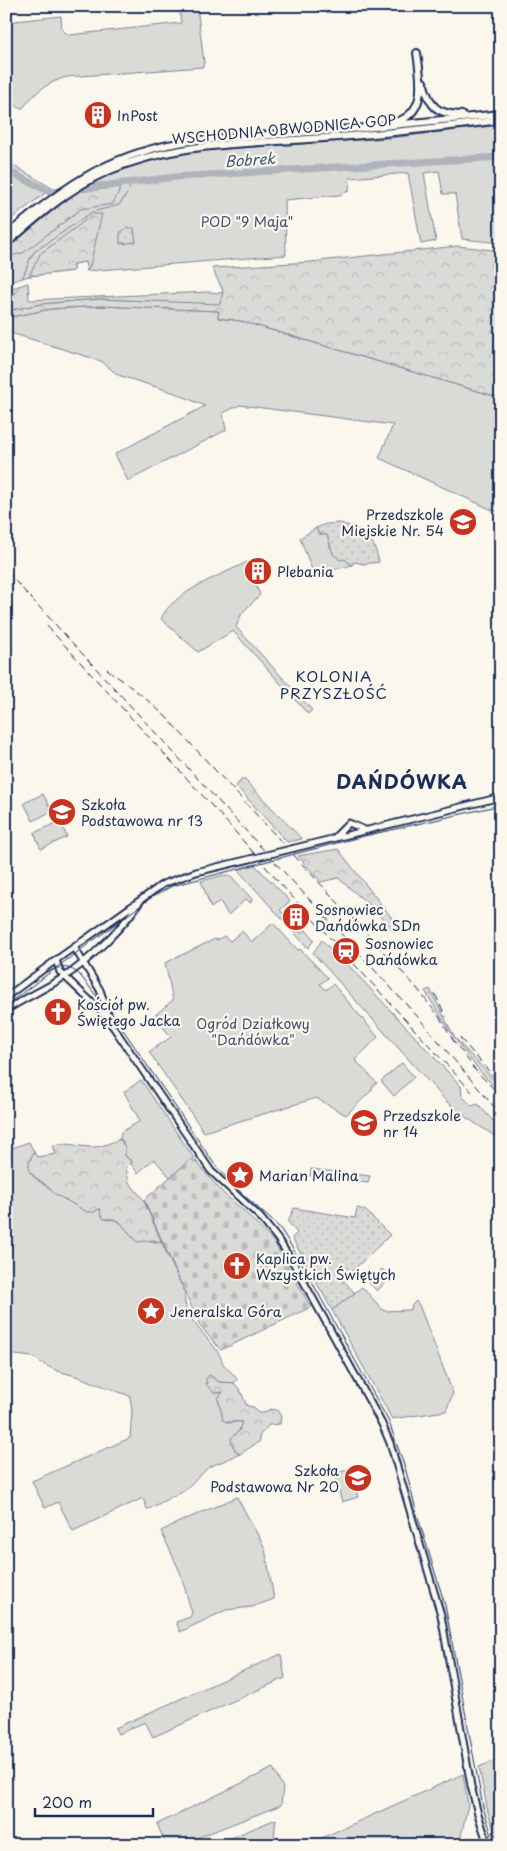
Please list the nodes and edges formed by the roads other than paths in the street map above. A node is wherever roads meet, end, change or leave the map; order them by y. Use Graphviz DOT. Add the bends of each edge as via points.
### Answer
graph roads {
  1 [pos="417,53"];
  2 [pos="420,74"];
  3 [pos="501,114"];
  4 [pos="482,116"];
  5 [pos="501,120"];
  6 [pos="364,128"];
  7 [pos="6,236"];
  8 [pos="6,244"];
  9 [pos="501,797"];
  10 [pos="355,830"];
  11 [pos="345,832"];
  12 [pos="143,897"];
  13 [pos="74,947"];
  14 [pos="56,960"];
  15 [pos="84,962"];
  16 [pos="65,976"];
  17 [pos="6,997"];
  18 [pos="6,1010"];
  19 [pos="114,1028"];
  20 [pos="488,1845"];
  1 -- 2 [label="highway"];
  2 -- 4 [label="highway" via="426,95 436,109 446,114"];
  2 -- 6 [label="highway" via="419,99 410,115 399,121"];
  3 -- 4 [label="highway, WSCHODNIA OBWODNICA GOP"];
  4 -- 6 [label="highway, WSCHODNIA OBWODNICA GOP"];
  5 -- 8 [label="highway, WSCHODNIA OBWODNICA GOP" via="374,134 186,148 140,159 94,178 55,203"];
  6 -- 7 [label="highway, WSCHODNIA OBWODNICA GOP" via="184,142 130,155 85,176 42,205"];
  9 -- 10 [label="main road"];
  10 -- 11 [label="main road" via="351,835"];
  10 -- 11 [label="main road" via="352,823 348,823"];
  11 -- 12 [label="main road, bridge" via="170,880"];
  12 -- 13 [label="main road"];
  12 -- 15 [label="main road"];
  13 -- 14 [label="main road"];
  13 -- 15 [label="main road"];
  14 -- 16 [label="main road" via="57,967"];
  14 -- 17 [label="main road"];
  15 -- 16 [label="main road"];
  15 -- 19 [label="main road" via="102,995"];
  16 -- 18 [label="main road"];
  16 -- 19 [label="main road"];
  19 -- 20 [label="main road" via="211,1171 278,1238 386,1433 441,1615 472,1786"];
}
